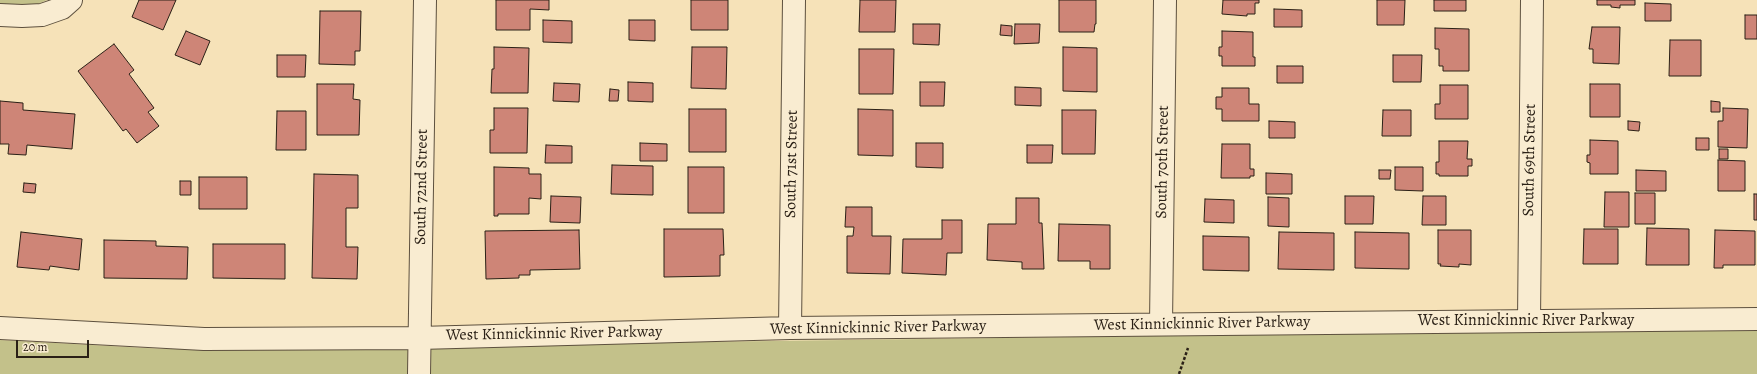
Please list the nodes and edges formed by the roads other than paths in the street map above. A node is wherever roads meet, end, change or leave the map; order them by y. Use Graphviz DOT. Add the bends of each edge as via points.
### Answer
graph roads {
  1 [pos="71,0"];
  2 [pos="425,0"];
  3 [pos="794,0"];
  4 [pos="1165,0"];
  5 [pos="1532,0"];
  6 [pos="0,15"];
  7 [pos="1757,319"];
  8 [pos="1529,321"];
  9 [pos="1161,324"];
  10 [pos="0,328"];
  11 [pos="790,328"];
  12 [pos="419,338"];
  13 [pos="419,374"];
  1 -- 6 [label="street" via="62,8 42,15"];
  2 -- 12 [label="street, South 72nd Street"];
  3 -- 11 [label="street, South 71st Street"];
  4 -- 9 [label="street, South 70th Street"];
  5 -- 8 [label="street, South 69th Street"];
  7 -- 8 [label="street, West Kinnickinnic River Parkway"];
  8 -- 9 [label="street, West Kinnickinnic River Parkway"];
  9 -- 11 [label="street, West Kinnickinnic River Parkway"];
  10 -- 12 [label="street, West Kinnickinnic River Parkway" via="204,339"];
  11 -- 12 [label="street, West Kinnickinnic River Parkway"];
  12 -- 13 [label="street, South 72nd Street"];
}
